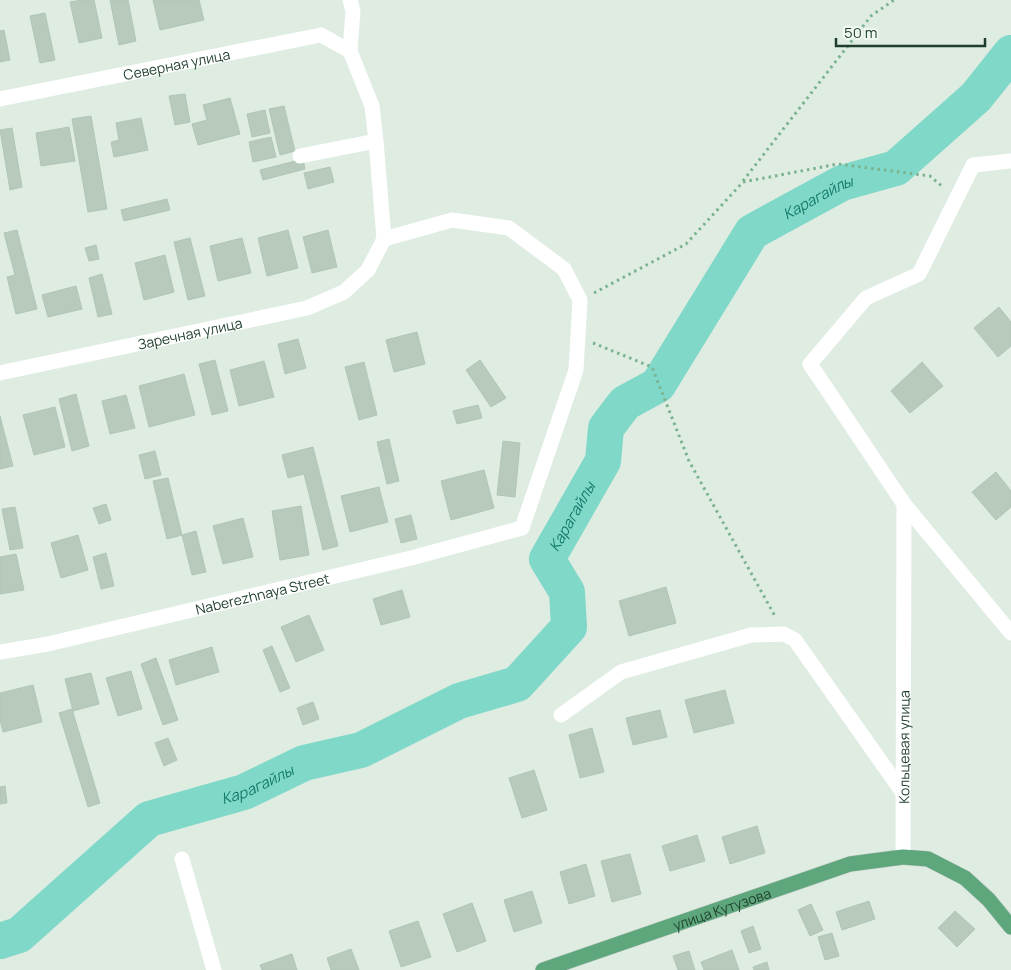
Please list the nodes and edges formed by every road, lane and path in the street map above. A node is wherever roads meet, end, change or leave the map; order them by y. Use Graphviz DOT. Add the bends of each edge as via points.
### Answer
graph roads {
  1 [pos="350,0"];
  2 [pos="894,0"];
  3 [pos="350,51"];
  4 [pos="0,99"];
  5 [pos="376,141"];
  6 [pos="300,156"];
  7 [pos="1011,160"];
  8 [pos="743,182"];
  9 [pos="956,198"];
  10 [pos="384,239"];
  11 [pos="580,300"];
  12 [pos="578,337"];
  13 [pos="0,373"];
  14 [pos="904,504"];
  15 [pos="1011,632"];
  16 [pos="784,634"];
  17 [pos="0,652"];
  18 [pos="561,715"];
  19 [pos="903,793"];
  20 [pos="903,857"];
  21 [pos="182,859"];
  22 [pos="1011,927"];
  23 [pos="214,970"];
  24 [pos="544,970"];
  1 -- 3 [label="street" via="353,11"];
  2 -- 8 [label="path" via="872,16"];
  3 -- 4 [label="street, Северная улица" via="320,35"];
  3 -- 5 [label="street" via="372,106"];
  5 -- 6 [label="street"];
  5 -- 10 [label="street"];
  7 -- 9 [label="street" via="973,165"];
  8 -- 9 [label="path" via="838,164 930,176"];
  8 -- 11 [label="path" via="686,244"];
  9 -- 14 [label="street" via="919,274 866,298 810,364"];
  10 -- 11 [label="street" via="452,220 509,228 564,270"];
  10 -- 13 [label="street, Заречная улица" via="368,270 344,292 307,308"];
  11 -- 12 [label="street"];
  12 -- 16 [label="path" via="652,367 689,461"];
  12 -- 17 [label="street, Naberezhnaya Street" via="576,370 522,528 383,565 48,644"];
  14 -- 15 [label="street"];
  14 -- 19 [label="street, Кольцевая улица"];
  16 -- 18 [label="street" via="751,634 620,672"];
  16 -- 19 [label="street" via="795,640"];
  19 -- 20 [label="street, Кольцевая улица"];
  20 -- 22 [label="main road" via="928,859 965,878"];
  20 -- 24 [label="main road, улица Кутузова" via="850,864"];
  21 -- 23 [label="street"];
}
